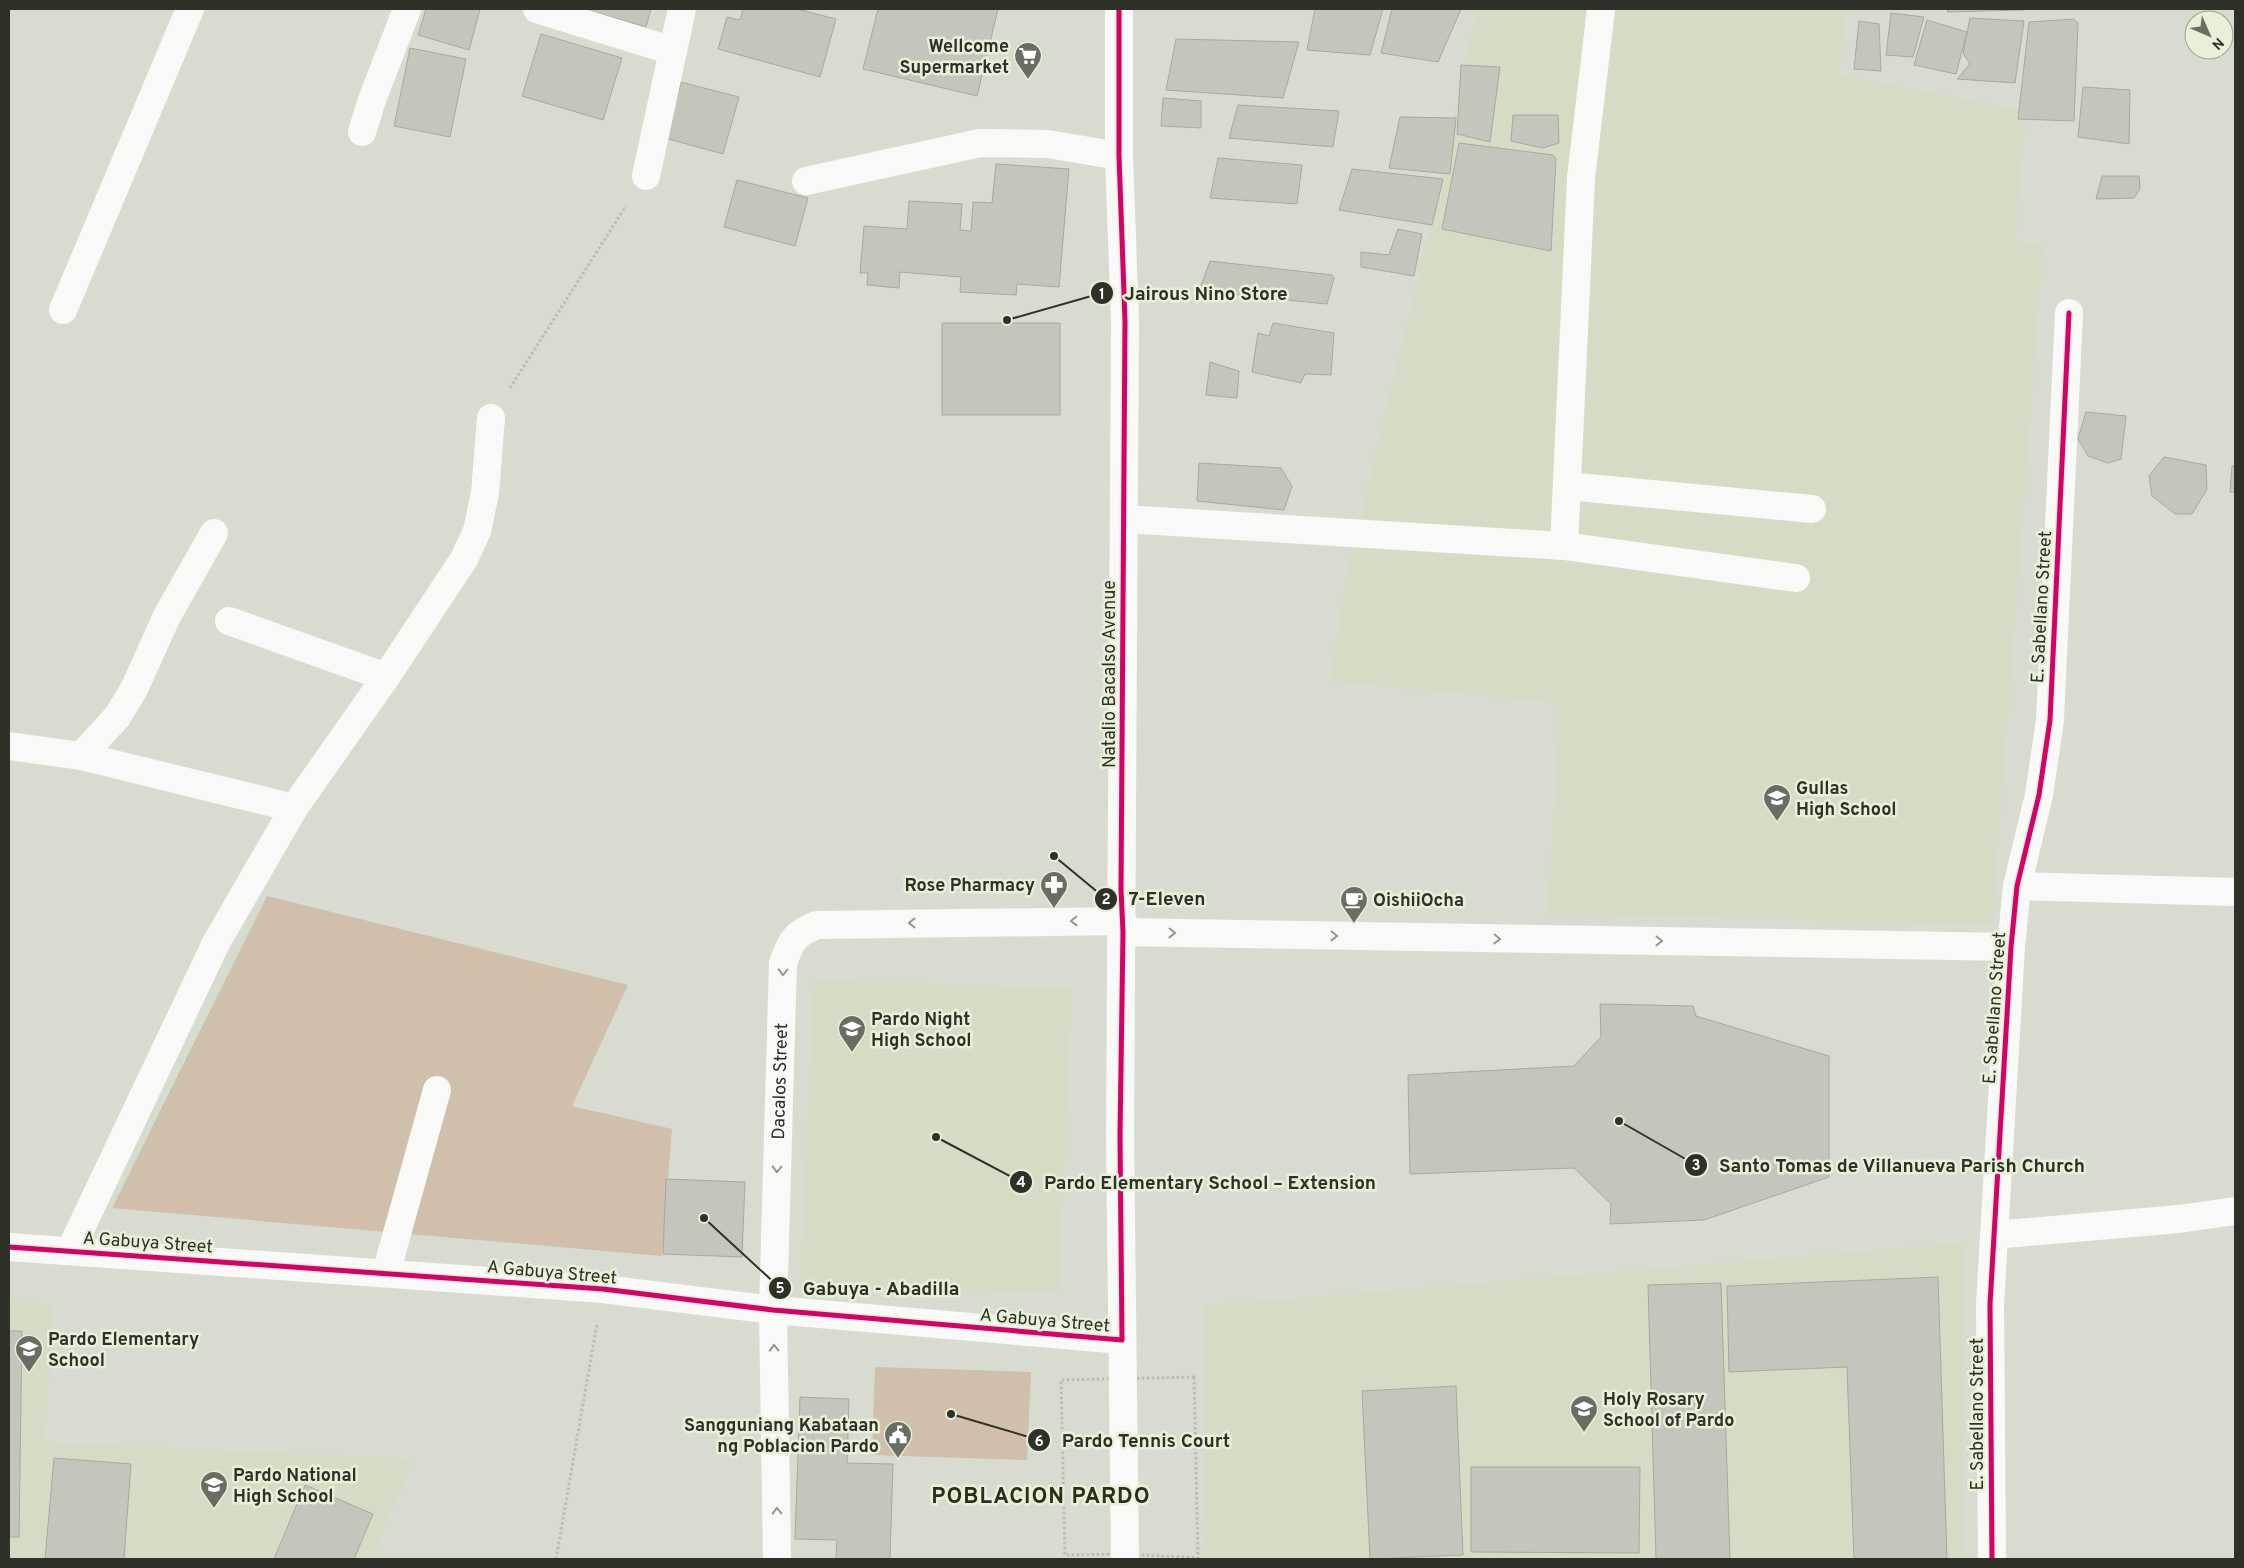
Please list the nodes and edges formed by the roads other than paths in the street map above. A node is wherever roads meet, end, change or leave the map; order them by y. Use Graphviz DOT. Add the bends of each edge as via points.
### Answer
graph roads {
  1 [pos="190,9"];
  2 [pos="408,9"];
  3 [pos="537,9"];
  4 [pos="682,9"];
  5 [pos="1119,9"];
  6 [pos="1601,9"];
  7 [pos="673,51"];
  8 [pos="362,132"];
  9 [pos="1119,156"];
  10 [pos="646,176"];
  11 [pos="806,181"];
  12 [pos="63,310"];
  13 [pos="2069,313"];
  14 [pos="491,418"];
  15 [pos="1566,486"];
  16 [pos="1812,509"];
  17 [pos="1124,519"];
  18 [pos="214,533"];
  19 [pos="1564,546"];
  20 [pos="1796,578"];
  21 [pos="229,621"];
  22 [pos="386,677"];
  23 [pos="11,752"];
  24 [pos="81,756"];
  25 [pos="294,808"];
  26 [pos="2017,886"];
  27 [pos="2235,892"];
  28 [pos="1123,927"];
  29 [pos="2011,947"];
  30 [pos="437,1090"];
  31 [pos="2235,1211"];
  32 [pos="1994,1235"];
  33 [pos="9,1247"];
  34 [pos="70,1251"];
  35 [pos="386,1273"];
  36 [pos="773,1310"];
  37 [pos="1122,1340"];
  38 [pos="777,1559"];
  39 [pos="1125,1559"];
  40 [pos="1992,1559"];
  1 -- 12 [label="street"];
  2 -- 8 [label="street"];
  3 -- 7 [label="street"];
  4 -- 7 [label="street"];
  5 -- 9 [label="street, Natalio Bacalso Avenue"];
  6 -- 15 [label="street" via="1582,178"];
  7 -- 10 [label="street"];
  9 -- 11 [label="street" via="1048,144 980,143"];
  9 -- 17 [label="street, Natalio Bacalso Avenue" via="1125,322"];
  13 -- 26 [label="street, E. Sabellano Street" via="2050,720 2038,795"];
  14 -- 22 [label="street" via="485,493 477,531 464,559"];
  15 -- 16 [label="street"];
  15 -- 19 [label="street"];
  17 -- 19 [label="street"];
  17 -- 28 [label="street, Natalio Bacalso Avenue"];
  18 -- 24 [label="street" via="167,616 134,689 117,717"];
  19 -- 20 [label="street"];
  21 -- 22 [label="street"];
  22 -- 25 [label="street"];
  23 -- 24 [label="street"];
  24 -- 25 [label="street"];
  25 -- 34 [label="street" via="216,943"];
  26 -- 27 [label="street"];
  26 -- 29 [label="street, E. Sabellano Street"];
  28 -- 29 [label="street, Dacalos Street, one-way"];
  28 -- 36 [label="street, Dacalos Street, one-way" via="817,925 803,930 790,943 783,963"];
  28 -- 37 [label="street, Natalio Bacalso Avenue" via="1120,1127"];
  29 -- 32 [label="street, E. Sabellano Street"];
  30 -- 35 [label="street"];
  31 -- 32 [label="street"];
  32 -- 40 [label="street, E. Sabellano Street" via="1990,1304"];
  33 -- 34 [label="street, A Gabuya Street"];
  34 -- 35 [label="street, A Gabuya Street"];
  35 -- 36 [label="street, A Gabuya Street" via="603,1289"];
  36 -- 37 [label="street, A Gabuya Street"];
  38 -- 36 [label="street, Dacalos Street, one-way"];
  37 -- 39 [label="street, Natalio Bacalso Avenue"];
}
